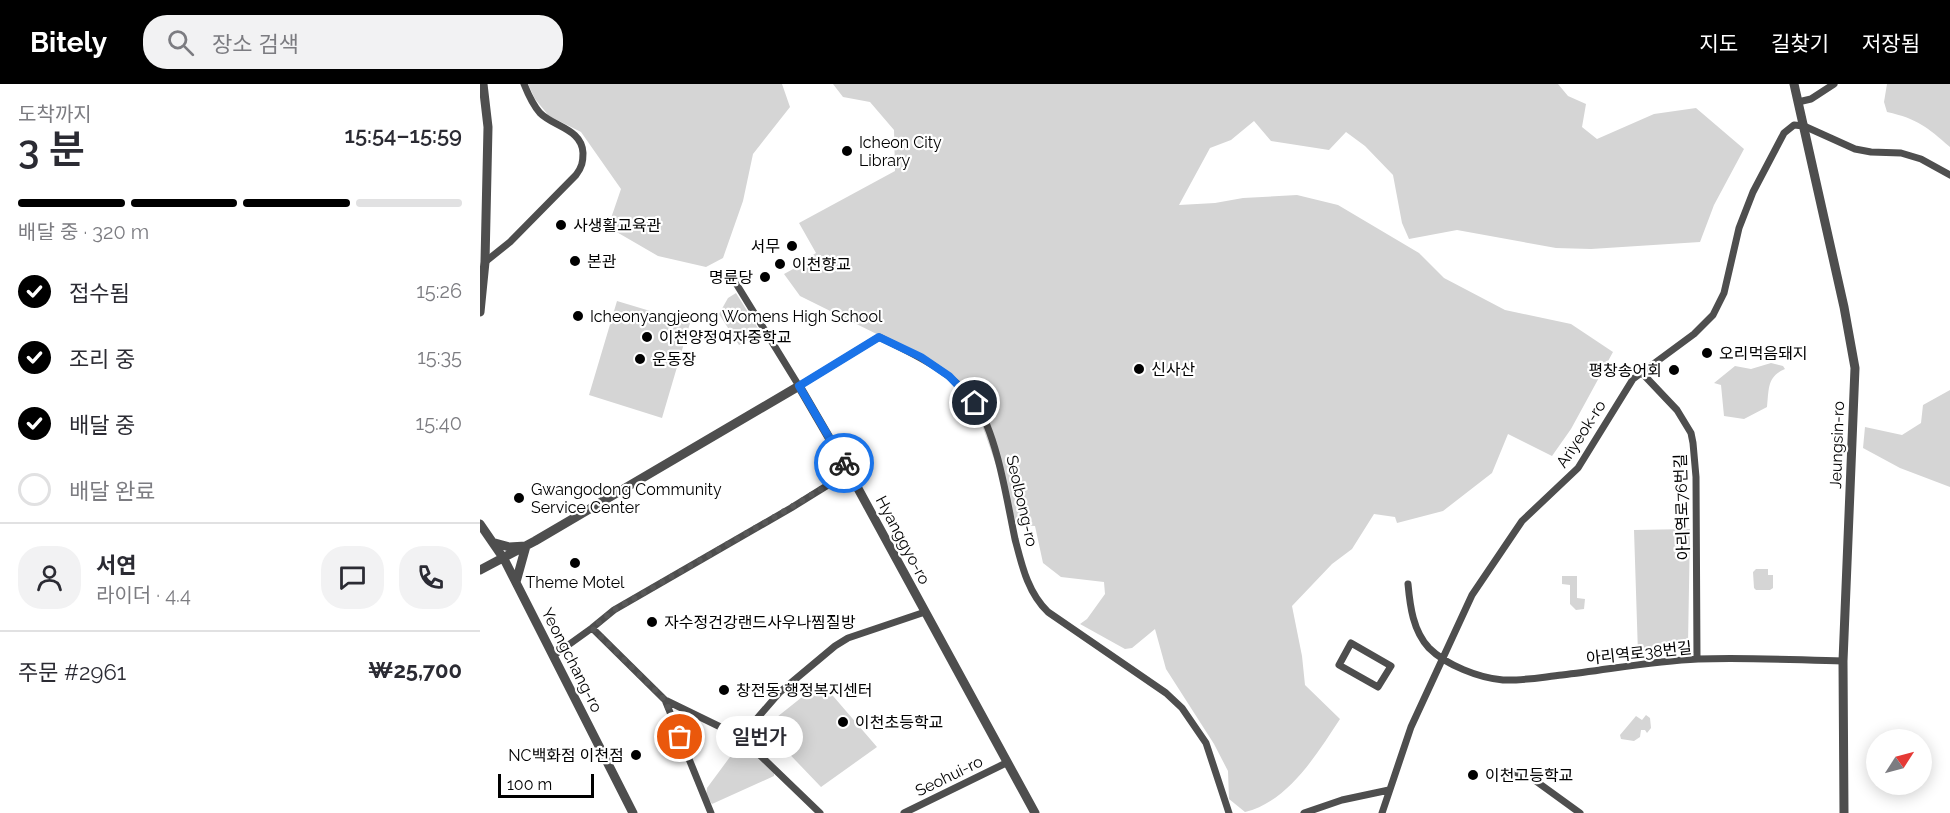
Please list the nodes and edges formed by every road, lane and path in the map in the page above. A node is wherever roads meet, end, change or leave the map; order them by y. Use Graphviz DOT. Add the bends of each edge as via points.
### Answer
graph roads {
  1 [pos="524,84"];
  2 [pos="1794,84"];
  3 [pos="1834,84"];
  4 [pos="482,85"];
  5 [pos="1798,102"];
  6 [pos="1804,126"];
  7 [pos="483,154"];
  8 [pos="1950,175"];
  9 [pos="483,214"];
  10 [pos="485,262"];
  11 [pos="737,285"];
  12 [pos="480,312"];
  13 [pos="1641,372"];
  14 [pos="799,386"];
  15 [pos="849,472"];
  16 [pos="480,524"];
  17 [pos="495,543"];
  18 [pos="526,546"];
  19 [pos="504,559"];
  20 [pos="480,570"];
  21 [pos="516,582"];
  22 [pos="1408,584"];
  23 [pos="925,612"];
  24 [pos="592,628"];
  25 [pos="1351,644"];
  26 [pos="553,656"];
  27 [pos="1442,658"];
  28 [pos="1697,659"];
  29 [pos="1843,661"];
  30 [pos="665,700"];
  31 [pos="741,736"];
  32 [pos="1006,763"];
  33 [pos="1517,774"];
  34 [pos="1389,790"];
  35 [pos="633,813"];
  36 [pos="711,813"];
  37 [pos="820,813"];
  38 [pos="904,813"];
  39 [pos="1035,813"];
  40 [pos="1229,813"];
  41 [pos="1304,813"];
  42 [pos="1382,813"];
  43 [pos="1580,813"];
  44 [pos="1844,813"];
  1 -- 10 [label="street" via="541,113 580,140 583,162 576,175"];
  2 -- 5 [label="street, Jeungsin-ro"];
  3 -- 5 [label="street" via="1811,99"];
  4 -- 7 [label="street" via="488,123"];
  5 -- 6 [label="street, Jeungsin-ro"];
  6 -- 8 [label="street" via="1855,149 1921,159"];
  6 -- 13 [label="street, Ariyeok-ro" via="1794,125 1784,133 1753,192 1739,228 1724,293 1713,315 1694,334"];
  6 -- 29 [label="street, Jeungsin-ro" via="1855,368"];
  7 -- 9 [label="street"];
  9 -- 10 [label="street"];
  10 -- 12 [label="street"];
  11 -- 14 [label="street, Hyanggyo-ro"];
  13 -- 27 [label="street, Ariyeok-ro" via="1627,387 1578,468 1514,532 1472,595"];
  13 -- 28 [label="street, 아리역로76번길" via="1677,410 1694,443"];
  14 -- 15 [label="street, Hyanggyo-ro"];
  14 -- 18 [label="street, Seolbong-ro"];
  14 -- 40 [label="street, Seolbong-ro" via="879,337 949,376 975,403 988,427 1022,570 1037,600 1048,612 1182,708 1206,743"];
  15 -- 23 [label="street, Hyanggyo-ro"];
  15 -- 24 [label="street" via="614,610"];
  16 -- 17 [label="street, Yeongchang-ro"];
  17 -- 18 [label="street"];
  17 -- 19 [label="street, Yeongchang-ro"];
  18 -- 19 [label="street, Seolbong-ro"];
  18 -- 21 [label="street"];
  19 -- 20 [label="street, Seolbong-ro"];
  19 -- 21 [label="street, Yeongchang-ro"];
  21 -- 26 [label="street, Yeongchang-ro"];
  22 -- 27 [label="street, 아리역로38번길" via="1419,634"];
  23 -- 31 [label="street" via="848,638 780,692"];
  23 -- 32 [label="street, Hyanggyo-ro"];
  24 -- 26 [label="street"];
  24 -- 30 [label="street"];
  25 -- 25 [label="street" via="1391,666 1377,687 1339,665"];
  26 -- 35 [label="street, Yeongchang-ro"];
  27 -- 28 [label="street, 아리역로38번길" via="1473,673 1501,680"];
  27 -- 34 [label="street, Ariyeok-ro" via="1407,736"];
  28 -- 29 [label="street, 아리역로38번길"];
  29 -- 44 [label="street, Jeungsin-ro"];
  30 -- 31 [label="street"];
  30 -- 36 [label="street"];
  31 -- 37 [label="street"];
  32 -- 38 [label="street, Seohui-ro"];
  32 -- 39 [label="street, Hyanggyo-ro"];
  33 -- 43 [label="street" via="1533,779"];
  34 -- 41 [label="street"];
  34 -- 42 [label="street, Ariyeok-ro"];
}
